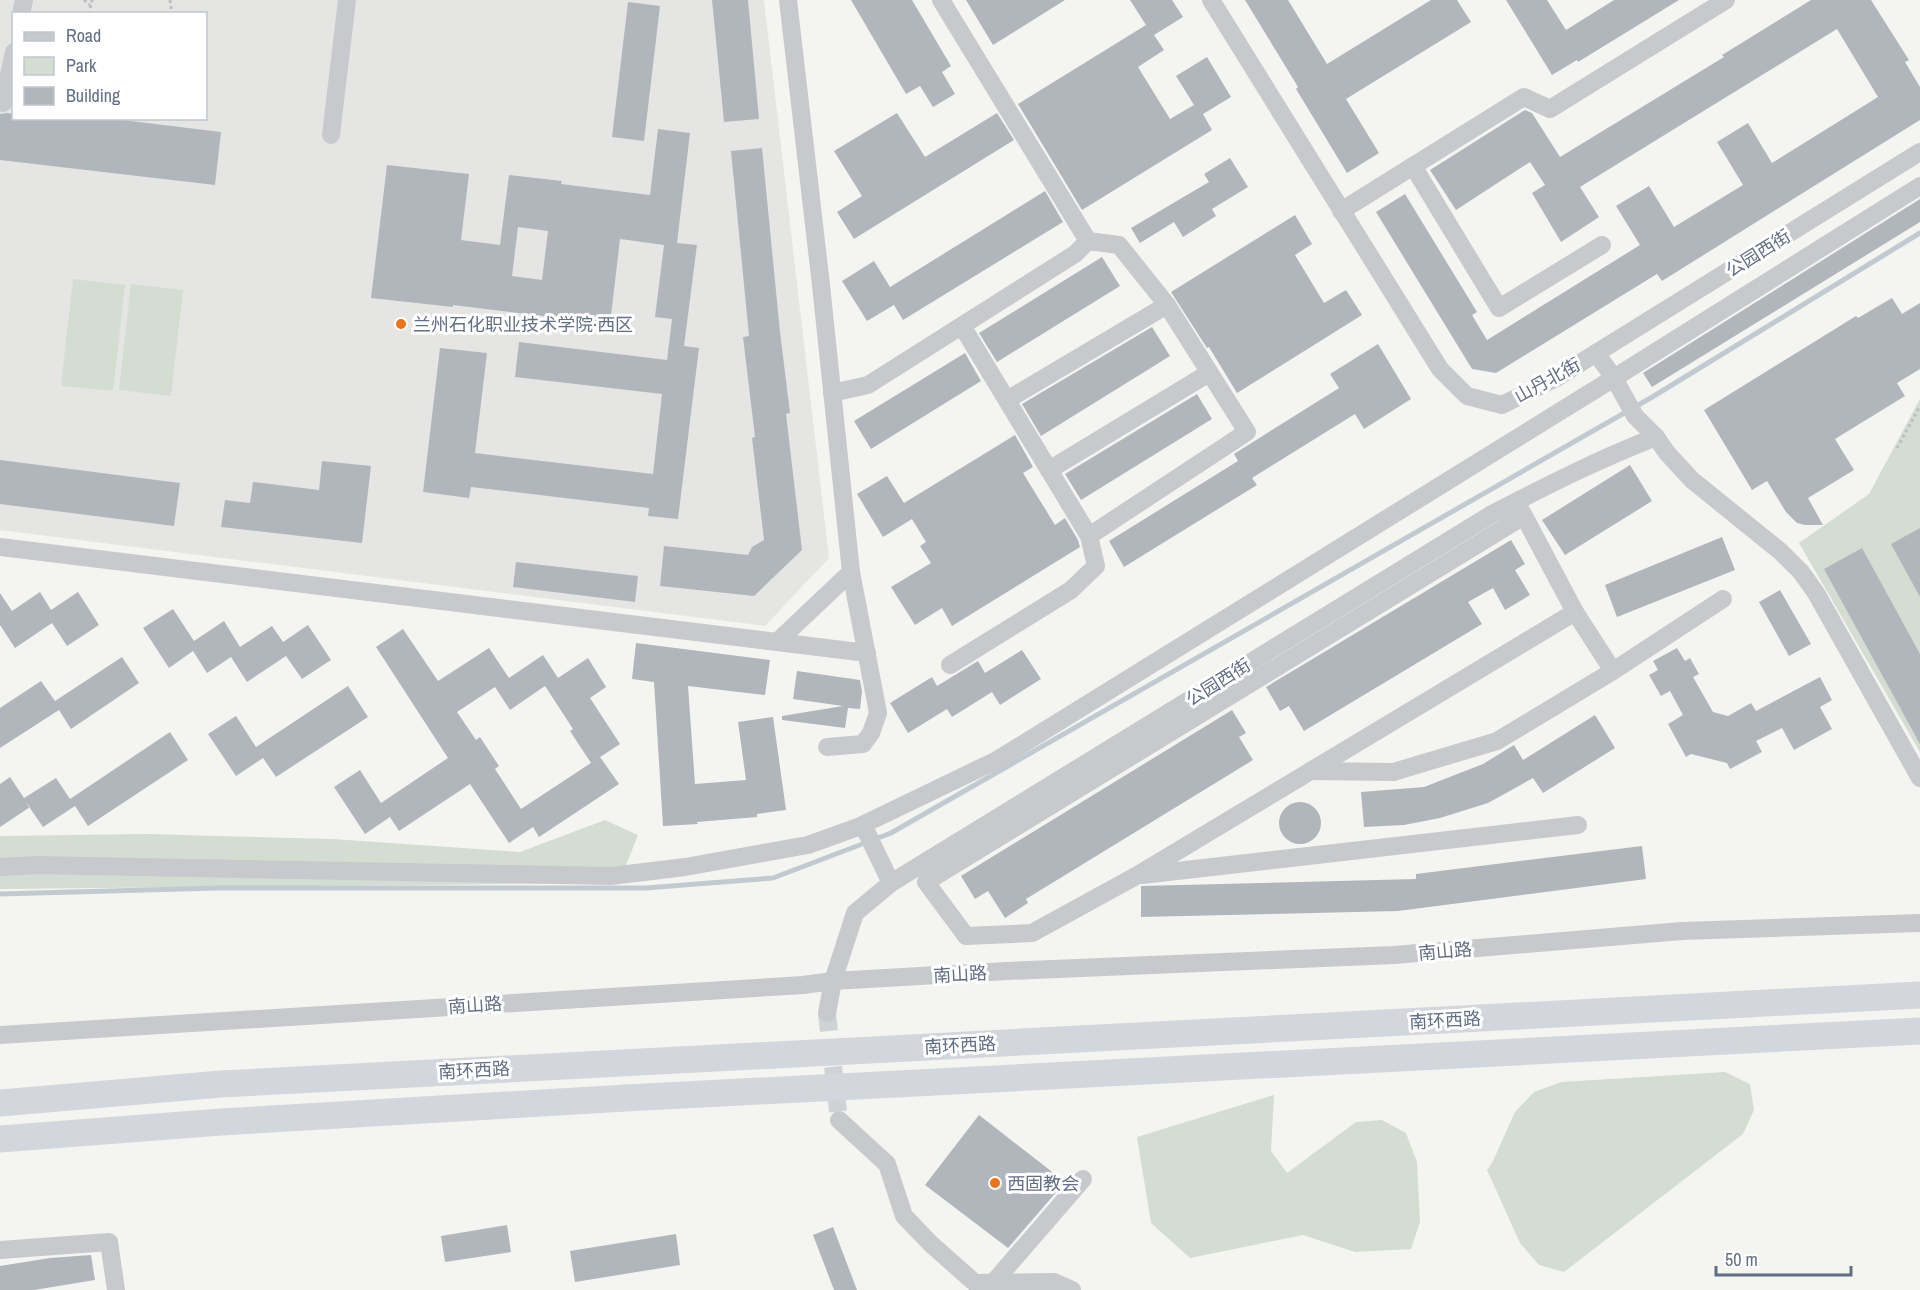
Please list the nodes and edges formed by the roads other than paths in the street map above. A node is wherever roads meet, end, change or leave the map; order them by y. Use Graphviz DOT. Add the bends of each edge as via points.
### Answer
graph roads {
  1 [pos="347,0"];
  2 [pos="788,0"];
  3 [pos="941,0"];
  4 [pos="1211,0"];
  5 [pos="1726,0"];
  6 [pos="12,61"];
  7 [pos="3,103"];
  8 [pos="331,135"];
  9 [pos="1920,152"];
  10 [pos="1413,166"];
  11 [pos="1920,186"];
  12 [pos="1341,210"];
  13 [pos="1088,241"];
  14 [pos="1602,245"];
  15 [pos="1167,305"];
  16 [pos="962,326"];
  17 [pos="1596,353"];
  18 [pos="1209,373"];
  19 [pos="1617,383"];
  20 [pos="832,393"];
  21 [pos="1007,400"];
  22 [pos="1656,437"];
  23 [pos="1049,470"];
  24 [pos="1520,509"];
  25 [pos="1089,536"];
  26 [pos="0,546"];
  27 [pos="851,572"];
  28 [pos="1723,599"];
  29 [pos="1575,612"];
  30 [pos="777,642"];
  31 [pos="867,653"];
  32 [pos="950,665"];
  33 [pos="1613,670"];
  34 [pos="827,747"];
  35 [pos="1310,771"];
  36 [pos="1920,778"];
  37 [pos="1578,825"];
  38 [pos="865,830"];
  39 [pos="0,867"];
  40 [pos="1136,876"];
  41 [pos="891,883"];
  42 [pos="1920,923"];
  43 [pos="833,981"];
  44 [pos="1920,995"];
  45 [pos="827,1013"];
  46 [pos="1920,1031"];
  47 [pos="0,1035"];
  48 [pos="0,1103"];
  49 [pos="839,1120"];
  50 [pos="0,1139"];
  51 [pos="1083,1179"];
  52 [pos="0,1250"];
  53 [pos="993,1283"];
  54 [pos="116,1290"];
  55 [pos="1072,1290"];
  1 -- 8 [label="street"];
  2 -- 20 [label="street"];
  3 -- 13 [label="street"];
  4 -- 12 [label="street, 山丹北街"];
  5 -- 10 [label="street" via="1550,109 1524,97"];
  6 -- 7 [label="street"];
  9 -- 17 [label="street, 公园西街"];
  10 -- 12 [label="street"];
  10 -- 14 [label="street" via="1499,308"];
  11 -- 19 [label="street"];
  12 -- 17 [label="street, 山丹北街" via="1440,369 1467,396 1502,405"];
  13 -- 15 [label="street" via="1119,245"];
  13 -- 16 [label="street" via="1075,254"];
  15 -- 18 [label="street"];
  15 -- 21 [label="street"];
  16 -- 20 [label="street" via="868,385"];
  16 -- 21 [label="street"];
  17 -- 19 [label="street, 山丹北街"];
  18 -- 23 [label="street"];
  18 -- 25 [label="street" via="1247,432"];
  19 -- 22 [label="street, 山丹北街" via="1635,416"];
  19 -- 38 [label="street" via="997,760"];
  20 -- 27 [label="street"];
  21 -- 23 [label="street"];
  22 -- 24 [label="street, 公园西街" via="1614,453"];
  22 -- 36 [label="street, 山丹北街" via="1692,480 1801,572"];
  23 -- 25 [label="street"];
  24 -- 29 [label="street"];
  24 -- 40 [label="street" via="926,882 966,936 1032,933"];
  24 -- 41 [label="street, 公园西街" via="1492,514"];
  25 -- 32 [label="street" via="1096,566 1071,590"];
  26 -- 30 [label="street"];
  27 -- 30 [label="street"];
  27 -- 31 [label="street"];
  28 -- 33 [label="street"];
  29 -- 33 [label="street"];
  29 -- 35 [label="street"];
  30 -- 31 [label="street"];
  31 -- 34 [label="street" via="878,713 871,733 863,744"];
  33 -- 35 [label="street" via="1497,741 1393,772"];
  35 -- 40 [label="street"];
  37 -- 40 [label="street"];
  38 -- 39 [label="street" via="765,854 611,876"];
  38 -- 41 [label="street"];
  41 -- 43 [label="street, 公园西街" via="855,913"];
  42 -- 43 [label="street, 南山路" via="1682,931 1394,955"];
  43 -- 45 [label="street, 公园西街"];
  43 -- 47 [label="street, 南山路"];
  44 -- 48 [label="highway, 南环西路" via="221,1084"];
  46 -- 50 [label="highway, 南环西路" via="626,1098"];
  49 -- 53 [label="street" via="886,1164 904,1216 975,1283"];
  51 -- 53 [label="street"];
  52 -- 54 [label="street" via="109,1242"];
  53 -- 55 [label="street" via="1054,1282"];
}
